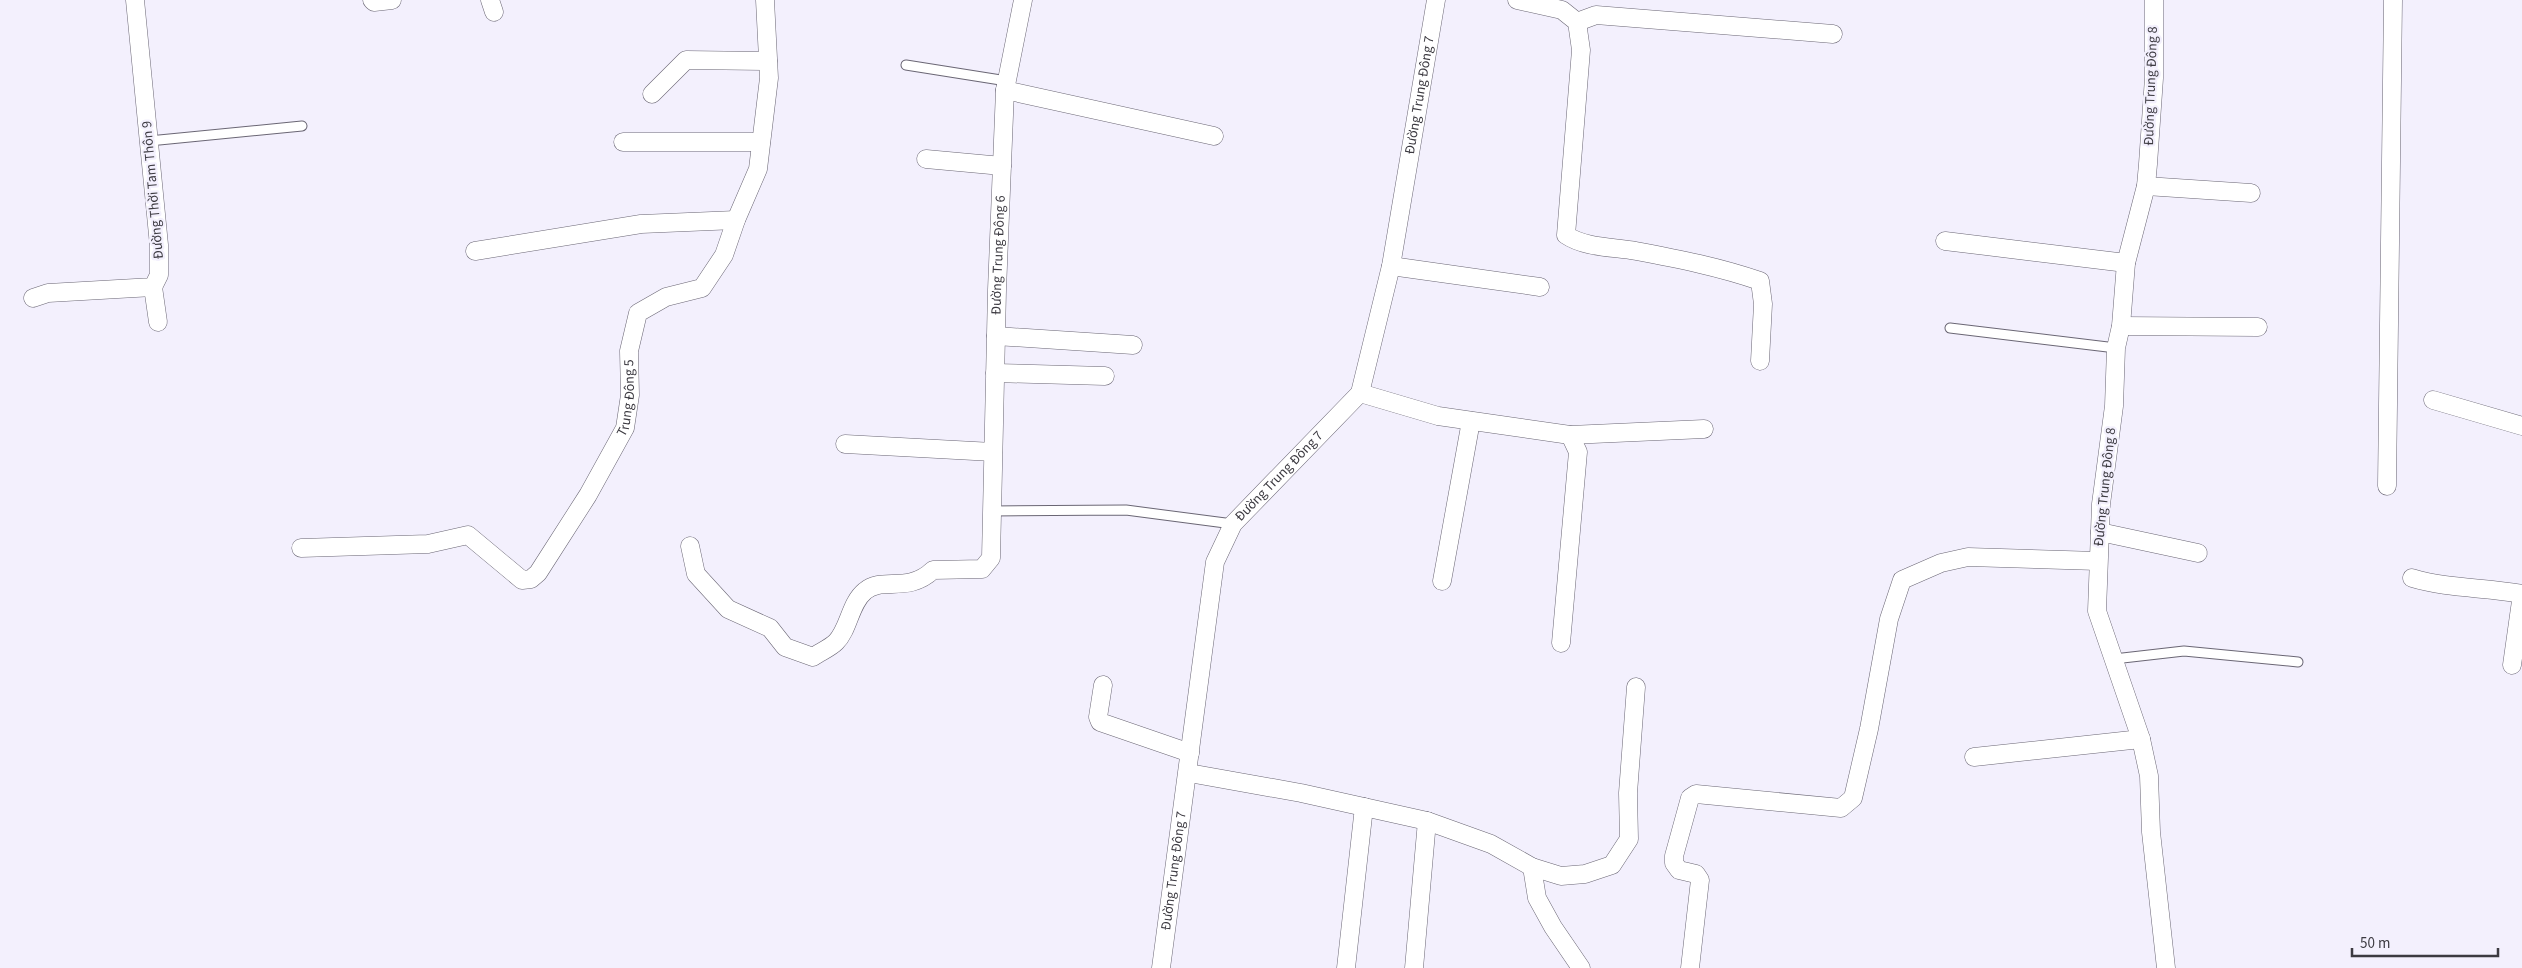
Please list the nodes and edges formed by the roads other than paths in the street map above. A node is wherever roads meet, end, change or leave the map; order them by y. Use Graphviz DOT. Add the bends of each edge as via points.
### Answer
graph roads {
  1 [pos="135,0"];
  2 [pos="372,0"];
  3 [pos="392,0"];
  4 [pos="765,0"];
  5 [pos="1023,0"];
  6 [pos="1436,0"];
  7 [pos="1516,0"];
  8 [pos="2154,0"];
  9 [pos="2392,0"];
  10 [pos="1577,22"];
  11 [pos="1833,34"];
  12 [pos="768,61"];
  13 [pos="906,65"];
  14 [pos="1006,85"];
  15 [pos="652,94"];
  16 [pos="302,126"];
  17 [pos="1214,136"];
  18 [pos="149,141"];
  19 [pos="623,142"];
  20 [pos="760,142"];
  21 [pos="926,159"];
  22 [pos="1002,166"];
  23 [pos="2146,186"];
  24 [pos="2251,193"];
  25 [pos="736,220"];
  26 [pos="1945,241"];
  27 [pos="475,251"];
  28 [pos="2126,263"];
  29 [pos="1391,266"];
  30 [pos="153,287"];
  31 [pos="1540,287"];
  32 [pos="33,298"];
  33 [pos="158,322"];
  34 [pos="2121,326"];
  35 [pos="2258,327"];
  36 [pos="1950,328"];
  37 [pos="996,336"];
  38 [pos="1134,345"];
  39 [pos="2116,348"];
  40 [pos="1760,361"];
  41 [pos="995,373"];
  42 [pos="1105,376"];
  43 [pos="1360,393"];
  44 [pos="2433,400"];
  45 [pos="1471,421"];
  46 [pos="2522,426"];
  47 [pos="1704,429"];
  48 [pos="1570,435"];
  49 [pos="844,444"];
  50 [pos="993,452"];
  51 [pos="2387,486"];
  52 [pos="991,511"];
  53 [pos="1233,524"];
  54 [pos="2100,532"];
  55 [pos="690,546"];
  56 [pos="301,548"];
  57 [pos="2198,553"];
  58 [pos="2098,561"];
  59 [pos="2412,578"];
  60 [pos="1442,581"];
  61 [pos="2522,594"];
  62 [pos="1561,643"];
  63 [pos="2114,658"];
  64 [pos="2298,662"];
  65 [pos="2512,666"];
  66 [pos="1104,684"];
  67 [pos="1636,687"];
  68 [pos="2141,739"];
  69 [pos="1190,753"];
  70 [pos="1974,757"];
  71 [pos="1189,773"];
  72 [pos="1364,807"];
  73 [pos="1427,821"];
  74 [pos="1532,867"];
  75 [pos="1161,968"];
  76 [pos="1346,968"];
  77 [pos="1414,968"];
  78 [pos="1581,968"];
  79 [pos="1690,968"];
  80 [pos="2166,968"];
  1 -- 18 [label="street, Đường Thời Tam Thôn 9"];
  2 -- 3 [label="street"];
  4 -- 12 [label="street, Trung Đông 5"];
  5 -- 14 [label="street, Đường Trung Đông 6"];
  6 -- 29 [label="street, Đường Trung Đông 7"];
  7 -- 10 [label="street" via="1562,10"];
  8 -- 23 [label="street, Đường Trung Đông 8" via="2154,78"];
  9 -- 51 [label="street"];
  10 -- 11 [label="street" via="1596,15"];
  10 -- 40 [label="street" via="1582,50 1566,235 1577,243 1612,246 1710,265 1760,281 1763,304"];
  12 -- 15 [label="street" via="686,60"];
  12 -- 20 [label="street, Trung Đông 5" via="769,78"];
  13 -- 14 [label="lane"];
  14 -- 17 [label="street"];
  14 -- 22 [label="street, Đường Trung Đông 6"];
  16 -- 18 [label="lane"];
  18 -- 30 [label="street, Đường Thời Tam Thôn 9" via="159,245 159,275"];
  19 -- 20 [label="street"];
  20 -- 25 [label="street, Trung Đông 5" via="758,169"];
  21 -- 22 [label="street"];
  22 -- 37 [label="street, Đường Trung Đông 6"];
  23 -- 24 [label="street"];
  23 -- 28 [label="street, Đường Trung Đông 8"];
  25 -- 27 [label="street" via="641,224"];
  25 -- 56 [label="street, Trung Đông 5" via="724,255 702,288 666,297 638,313 629,351 630,396 625,428 588,495 531,579 522,580 468,535 428,544"];
  26 -- 28 [label="street"];
  28 -- 34 [label="street, Đường Trung Đông 8"];
  29 -- 31 [label="street"];
  29 -- 43 [label="street, Đường Trung Đông 7"];
  30 -- 32 [label="street" via="48,293"];
  30 -- 33 [label="street"];
  34 -- 35 [label="street"];
  34 -- 39 [label="street, Đường Trung Đông 8"];
  36 -- 39 [label="lane"];
  37 -- 38 [label="street"];
  37 -- 41 [label="street, Đường Trung Đông 6"];
  39 -- 54 [label="street, Đường Trung Đông 8" via="2114,406"];
  41 -- 42 [label="street"];
  41 -- 50 [label="street, Đường Trung Đông 6"];
  43 -- 45 [label="street" via="1438,416"];
  43 -- 53 [label="street, Đường Trung Đông 7"];
  44 -- 46 [label="street"];
  45 -- 48 [label="street"];
  45 -- 60 [label="street"];
  47 -- 48 [label="street"];
  48 -- 62 [label="street" via="1578,452"];
  49 -- 50 [label="street"];
  50 -- 52 [label="street, Đường Trung Đông 6"];
  52 -- 53 [label="lane" via="1126,510"];
  52 -- 55 [label="street, Đường Trung Đông 6" via="991,558 982,569 933,570 923,580 876,585 864,591 836,642 813,656 785,647 770,628 728,609 696,574"];
  53 -- 69 [label="street, Đường Trung Đông 7" via="1215,562"];
  54 -- 57 [label="street"];
  54 -- 58 [label="street, Đường Trung Đông 8"];
  58 -- 63 [label="street, Đường Trung Đông 8" via="2097,611"];
  58 -- 79 [label="street" via="1968,557 1941,563 1902,580 1889,620 1853,798 1848,804 1841,808 1696,794 1690,798 1674,856 1679,870 1696,874 1700,880"];
  59 -- 61 [label="street" via="2437,586 2476,587"];
  61 -- 65 [label="street"];
  63 -- 64 [label="lane" via="2184,651"];
  63 -- 68 [label="street, Đường Trung Đông 8"];
  66 -- 69 [label="street" via="1098,717 1100,722"];
  67 -- 74 [label="street" via="1628,793 1629,839 1612,865 1585,874 1561,876"];
  68 -- 70 [label="street"];
  68 -- 80 [label="street, Đường Trung Đông 8" via="2149,776 2151,832"];
  69 -- 71 [label="street, Đường Trung Đông 7"];
  71 -- 72 [label="street"];
  71 -- 75 [label="street, Đường Trung Đông 7"];
  72 -- 73 [label="street"];
  72 -- 76 [label="street"];
  73 -- 74 [label="street" via="1491,844"];
  73 -- 77 [label="street"];
  74 -- 78 [label="street" via="1536,898"];
}
